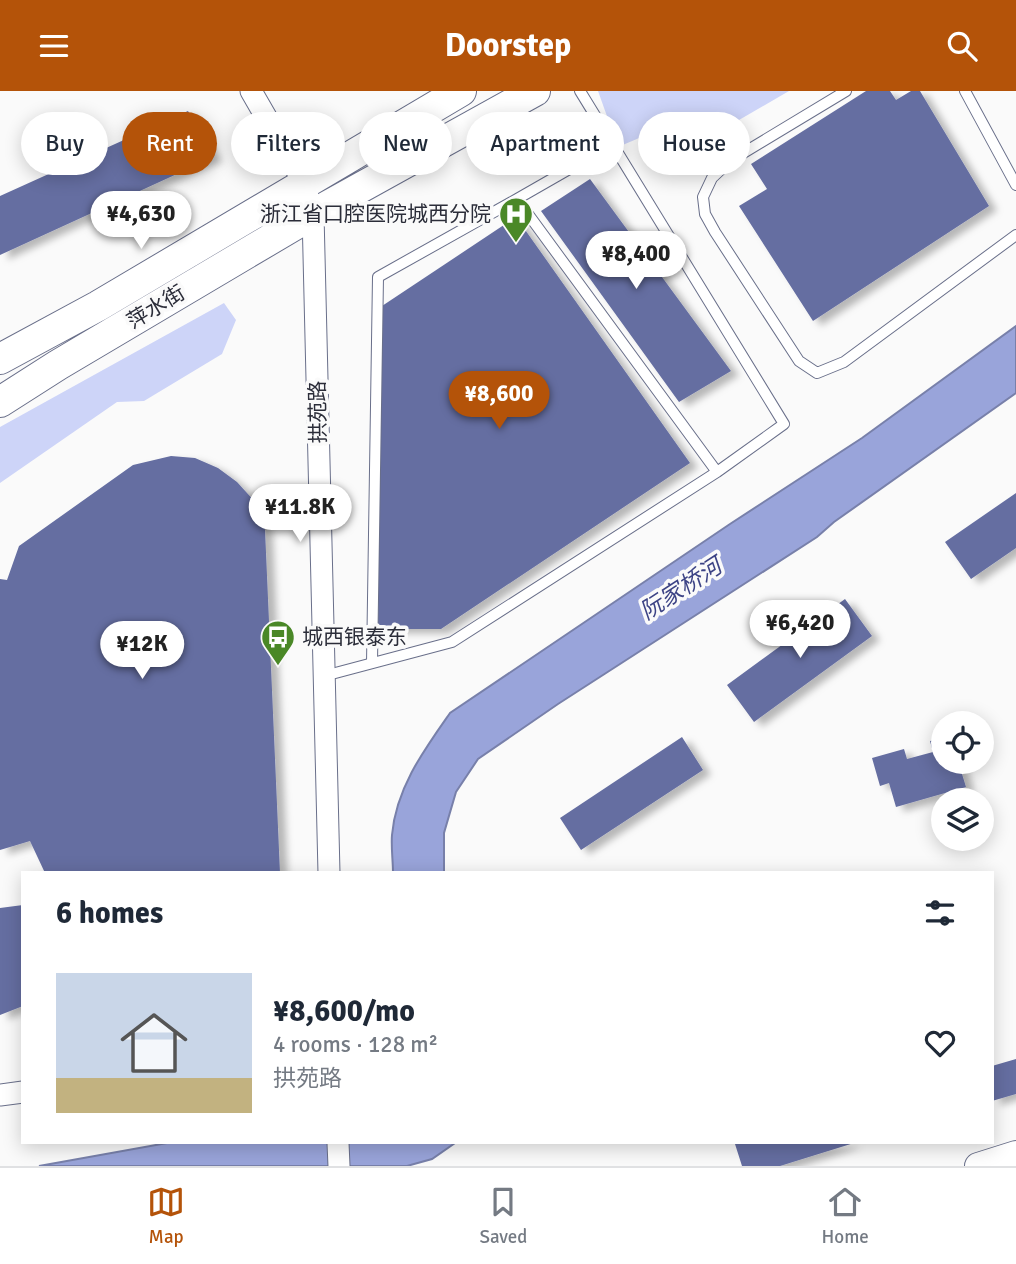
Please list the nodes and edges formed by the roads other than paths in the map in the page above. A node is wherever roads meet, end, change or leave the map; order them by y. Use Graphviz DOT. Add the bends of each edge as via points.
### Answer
graph roads {
  1 [pos="251,91"];
  2 [pos="461,91"];
  3 [pos="534,91"];
  4 [pos="580,91"];
  5 [pos="846,91"];
  6 [pos="965,91"];
  7 [pos="593,112"];
  8 [pos="624,162"];
  9 [pos="559,175"];
  10 [pos="304,183"];
  11 [pos="1016,185"];
  12 [pos="517,199"];
  13 [pos="313,214"];
  14 [pos="1016,235"];
  15 [pos="0,359"];
  16 [pos="0,402"];
  17 [pos="717,472"];
  18 [pos="372,663"];
  19 [pos="324,676"];
  20 [pos="329,871"];
  21 [pos="21,1092"];
  22 [pos="0,1095"];
  23 [pos="338,1144"];
  24 [pos="1016,1154"];
  25 [pos="339,1166"];
  26 [pos="978,1166"];
  1 -- 10 [label="street, 拱苑路"];
  2 -- 10 [label="main road, 萍水街"];
  3 -- 13 [label="main road, 萍水街"];
  4 -- 7 [label="lane"];
  5 -- 14 [label="lane" via="730,161 712,178 703,197 705,214 715,232 799,361 817,373 844,362"];
  6 -- 11 [label="lane"];
  8 -- 17 [label="lane" via="785,424"];
  9 -- 12 [label="lane"];
  10 -- 13 [label="street, 拱苑路"];
  10 -- 15 [label="main road, 萍水街"];
  12 -- 17 [label="lane"];
  12 -- 18 [label="lane" via="378,277"];
  13 -- 16 [label="main road, 萍水街"];
  13 -- 19 [label="street, 拱苑路"];
  17 -- 18 [label="lane" via="452,642"];
  18 -- 19 [label="lane"];
  19 -- 20 [label="street, 拱苑路"];
  21 -- 22 [label="street"];
  23 -- 25 [label="street"];
  24 -- 26 [label="street"];
}
